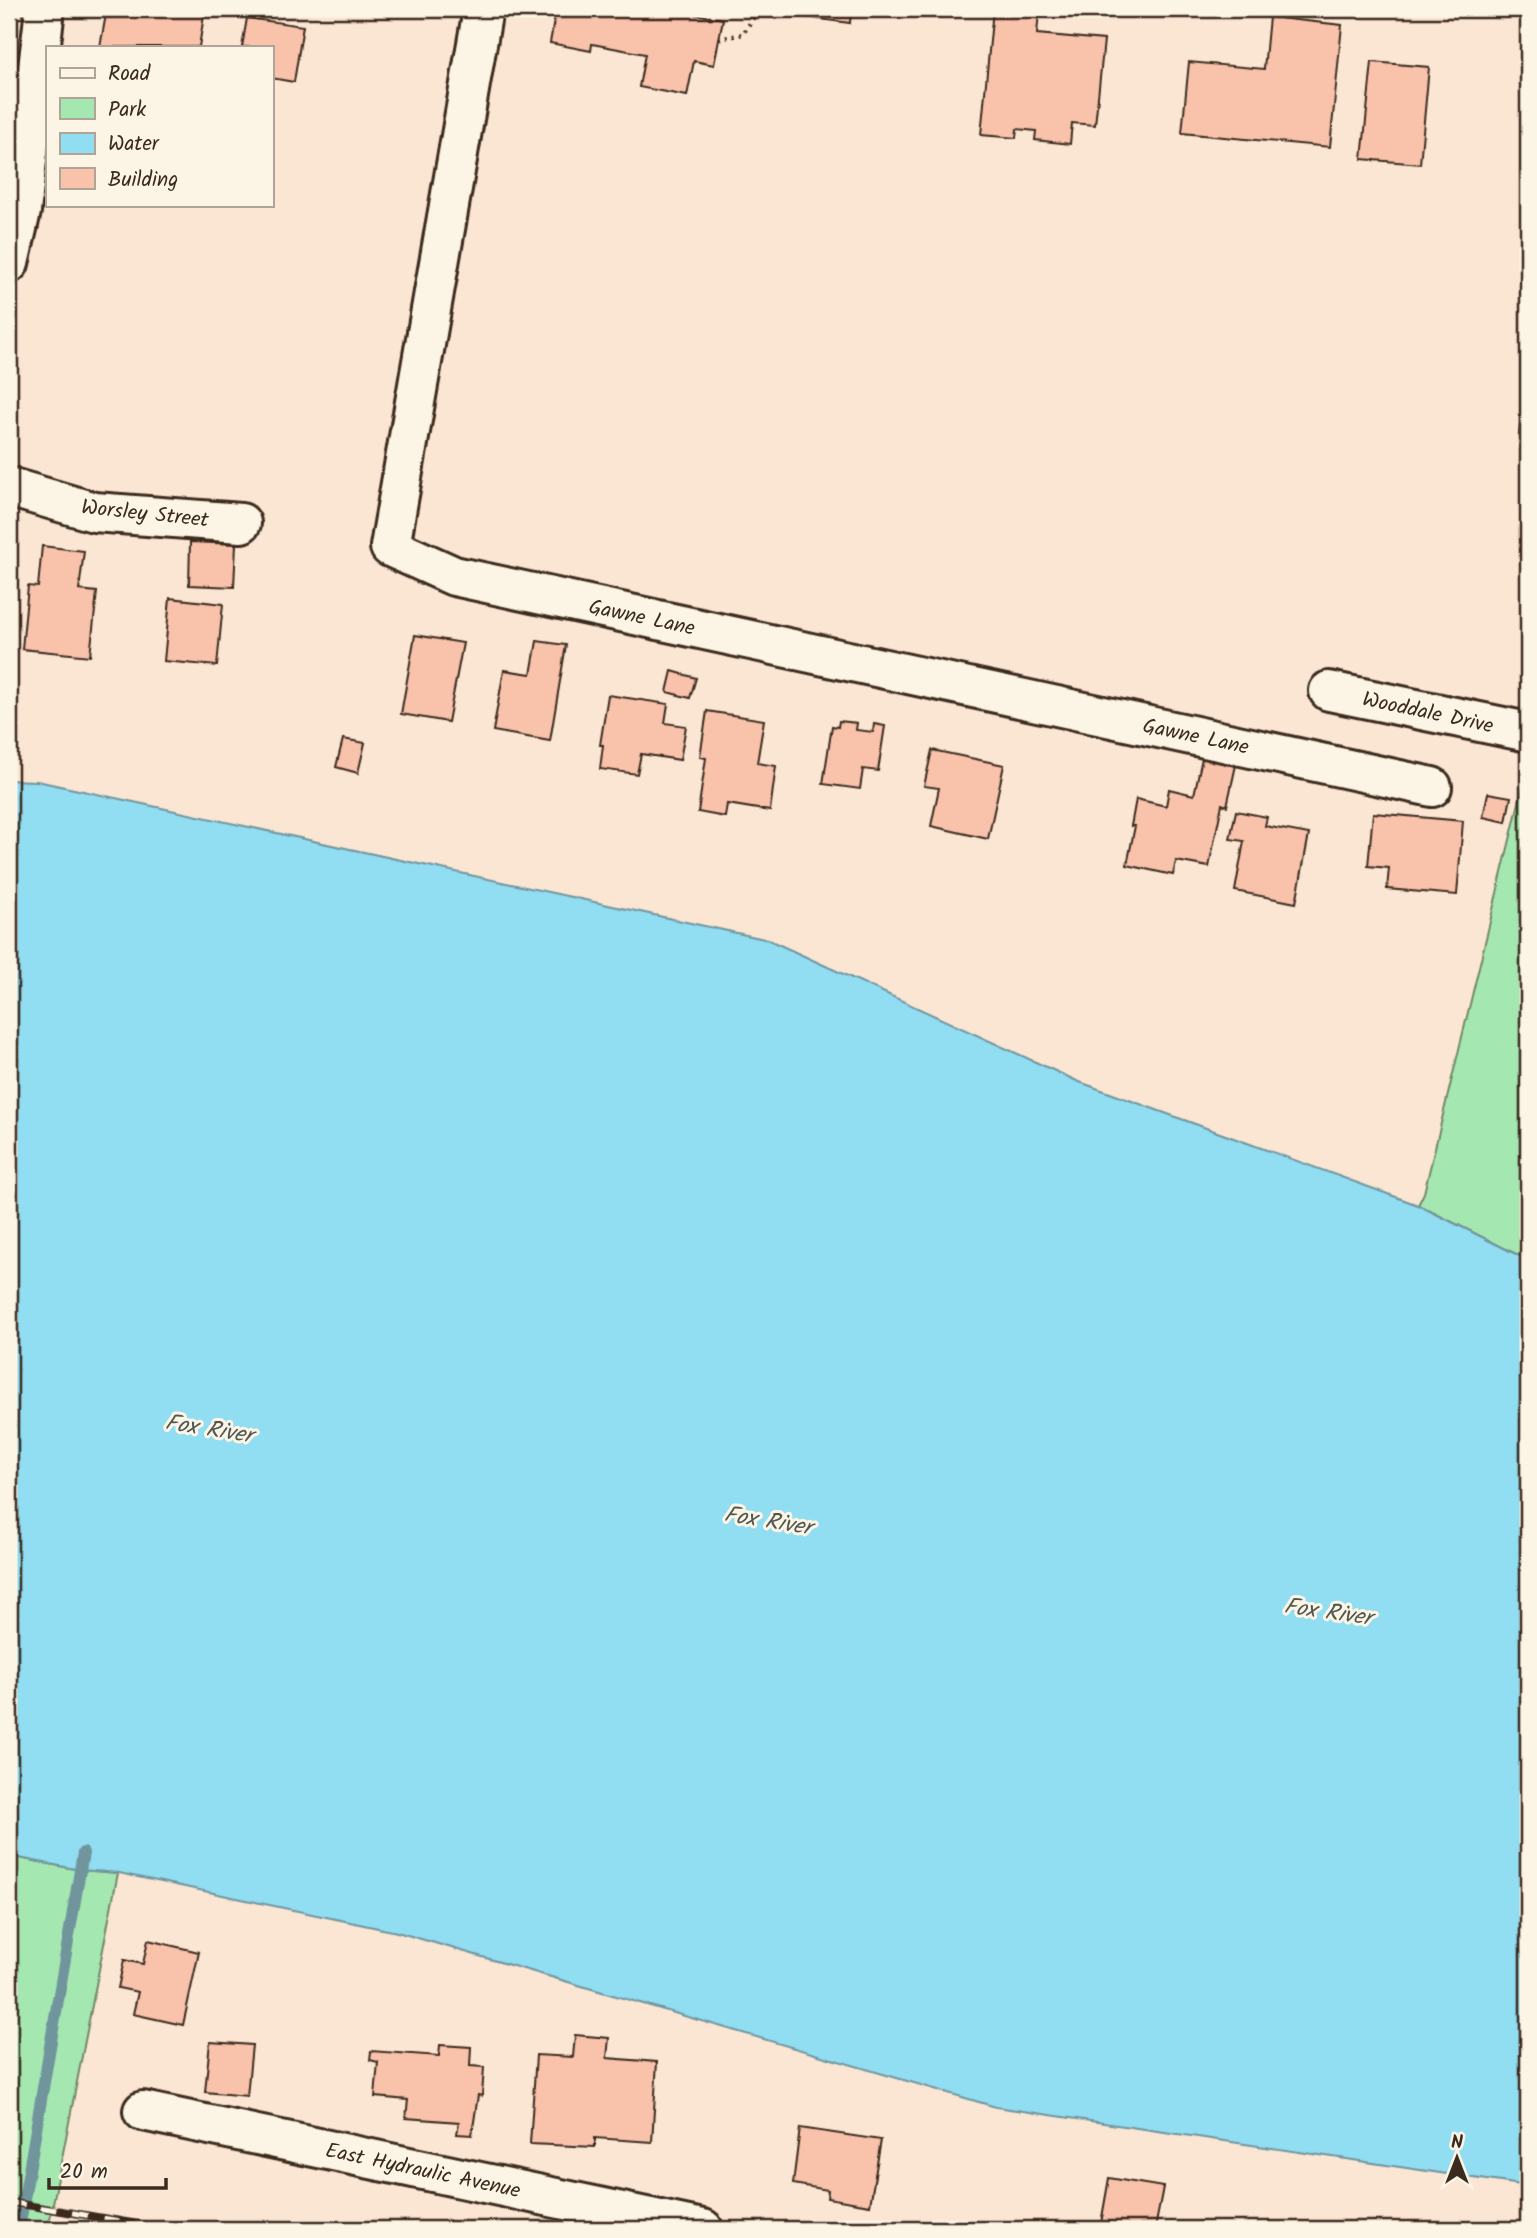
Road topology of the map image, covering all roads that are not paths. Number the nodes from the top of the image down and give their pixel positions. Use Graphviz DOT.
graph roads {
  1 [pos="45,9"];
  2 [pos="483,9"];
  3 [pos="9,263"];
  4 [pos="9,487"];
  5 [pos="241,523"];
  6 [pos="1329,691"];
  7 [pos="1528,732"];
  8 [pos="1432,787"];
  9 [pos="143,2111"];
  10 [pos="703,2229"];
  1 -- 3 [label="street"];
  2 -- 8 [label="street, Gawne Lane"];
  4 -- 5 [label="street, Worsley Street"];
  6 -- 7 [label="street, Wooddale Drive"];
  9 -- 10 [label="street, East Hydraulic Avenue"];
}
